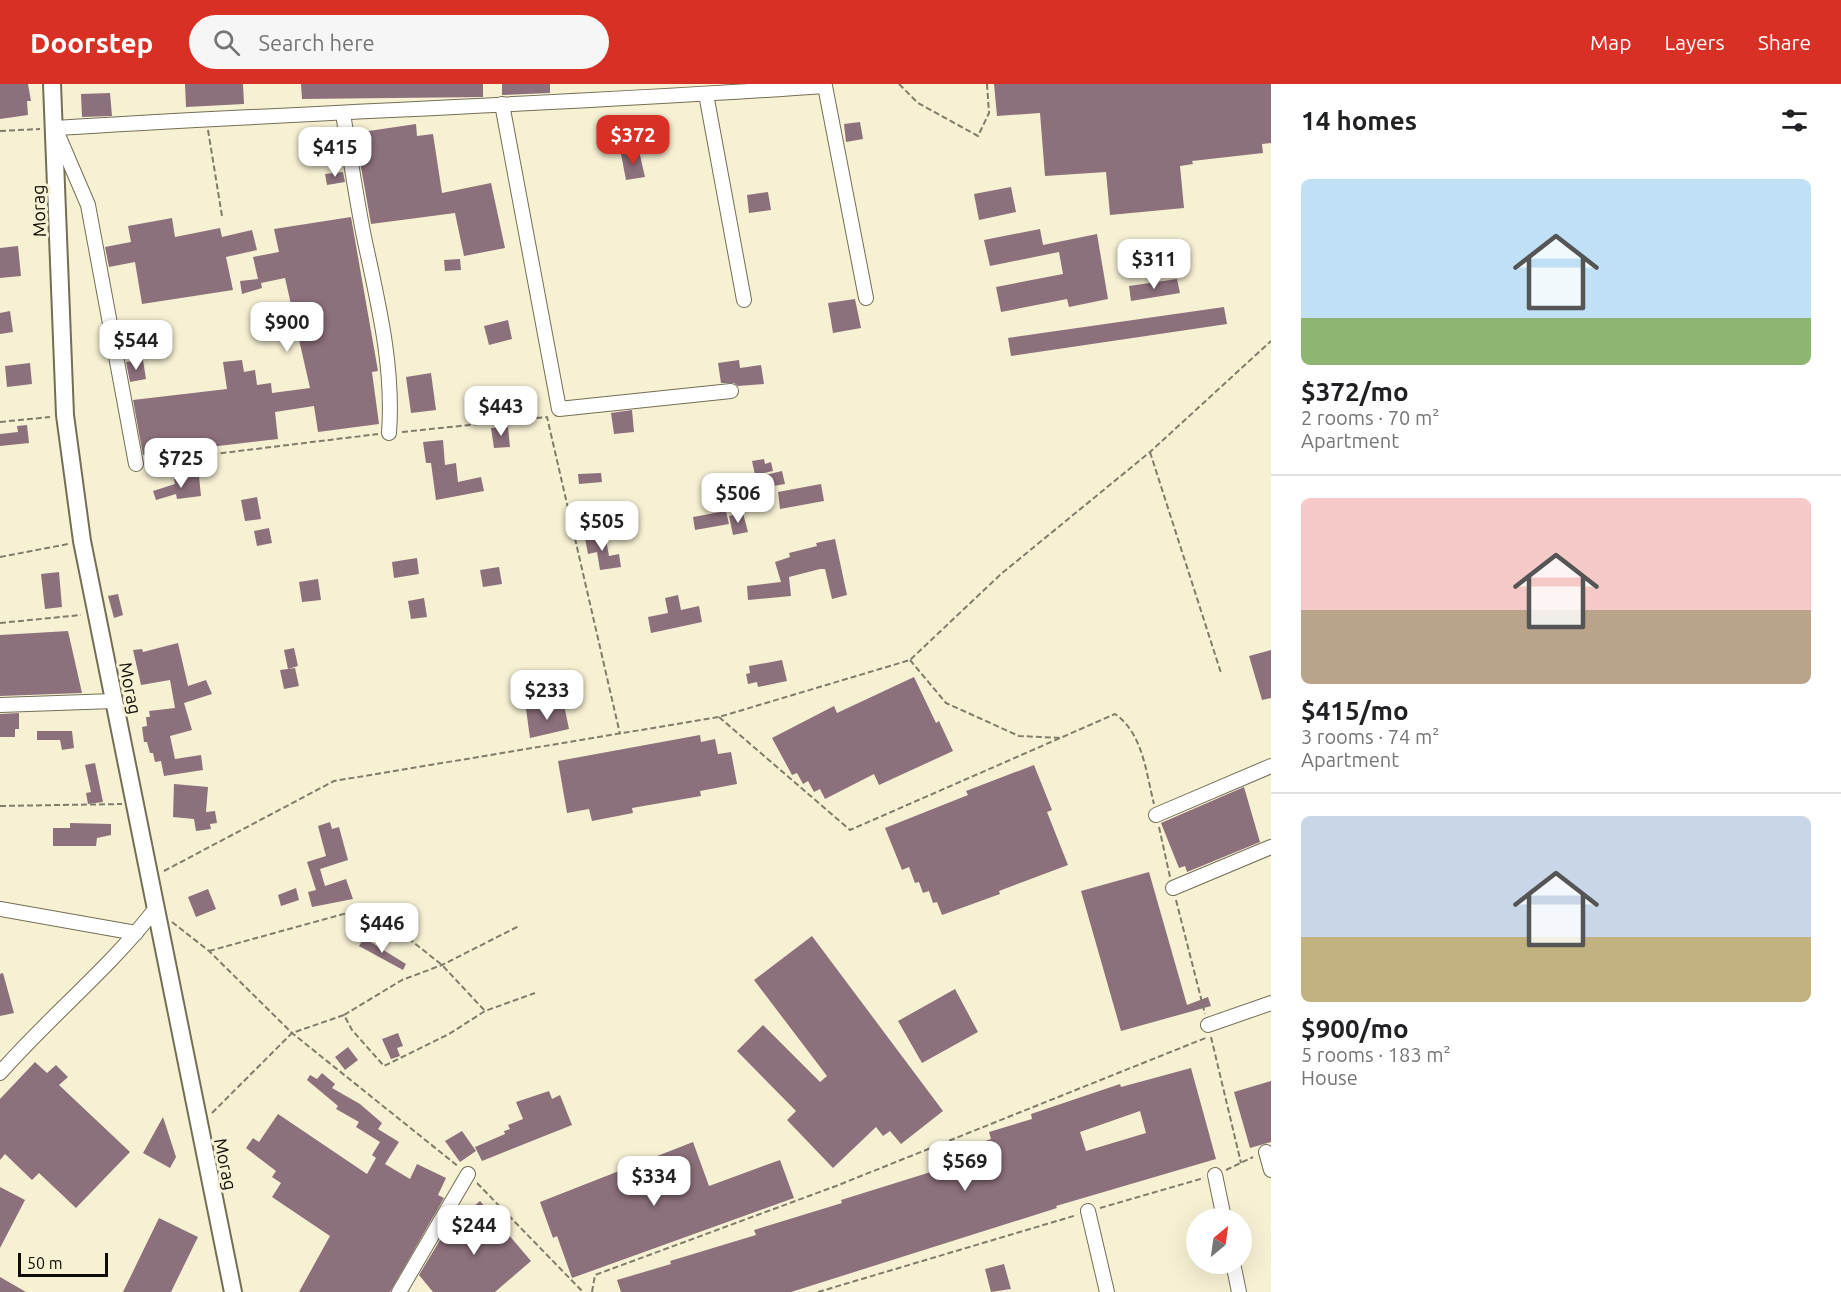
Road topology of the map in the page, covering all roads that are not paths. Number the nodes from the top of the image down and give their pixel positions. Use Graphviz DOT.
graph roads {
  1 [pos="52,84"];
  2 [pos="831,85"];
  3 [pos="706,94"];
  4 [pos="502,104"];
  5 [pos="343,114"];
  6 [pos="55,128"];
  7 [pos="866,298"];
  8 [pos="744,300"];
  9 [pos="731,391"];
  10 [pos="389,433"];
  11 [pos="136,464"];
  12 [pos="114,701"];
  13 [pos="0,705"];
  14 [pos="1271,766"];
  15 [pos="1156,815"];
  16 [pos="1271,847"];
  17 [pos="1173,888"];
  18 [pos="156,908"];
  19 [pos="0,909"];
  20 [pos="136,933"];
  21 [pos="1271,1003"];
  22 [pos="1209,1030"];
  23 [pos="0,1073"];
  24 [pos="1266,1152"];
  25 [pos="1271,1170"];
  26 [pos="468,1174"];
  27 [pos="1215,1175"];
  28 [pos="1222,1208"];
  29 [pos="1089,1211"];
  30 [pos="1235,1274"];
  31 [pos="233,1292"];
  32 [pos="399,1292"];
  33 [pos="1107,1292"];
  34 [pos="1239,1292"];
  1 -- 6 [label="main road, Morag"];
  2 -- 3 [label="street"];
  2 -- 7 [label="street"];
  3 -- 4 [label="street"];
  3 -- 8 [label="street"];
  4 -- 5 [label="street"];
  4 -- 9 [label="street"];
  5 -- 6 [label="street"];
  5 -- 10 [label="street"];
  6 -- 11 [label="street"];
  6 -- 12 [label="main road, Morag"];
  12 -- 13 [label="street"];
  12 -- 18 [label="main road, Morag"];
  14 -- 15 [label="street"];
  16 -- 17 [label="street"];
  18 -- 20 [label="street"];
  18 -- 31 [label="main road, Morag"];
  19 -- 20 [label="street"];
  20 -- 23 [label="street"];
  21 -- 22 [label="street"];
  24 -- 25 [label="street"];
  26 -- 32 [label="street"];
  27 -- 28 [label="street"];
  29 -- 33 [label="street"];
  30 -- 34 [label="street"];
}
